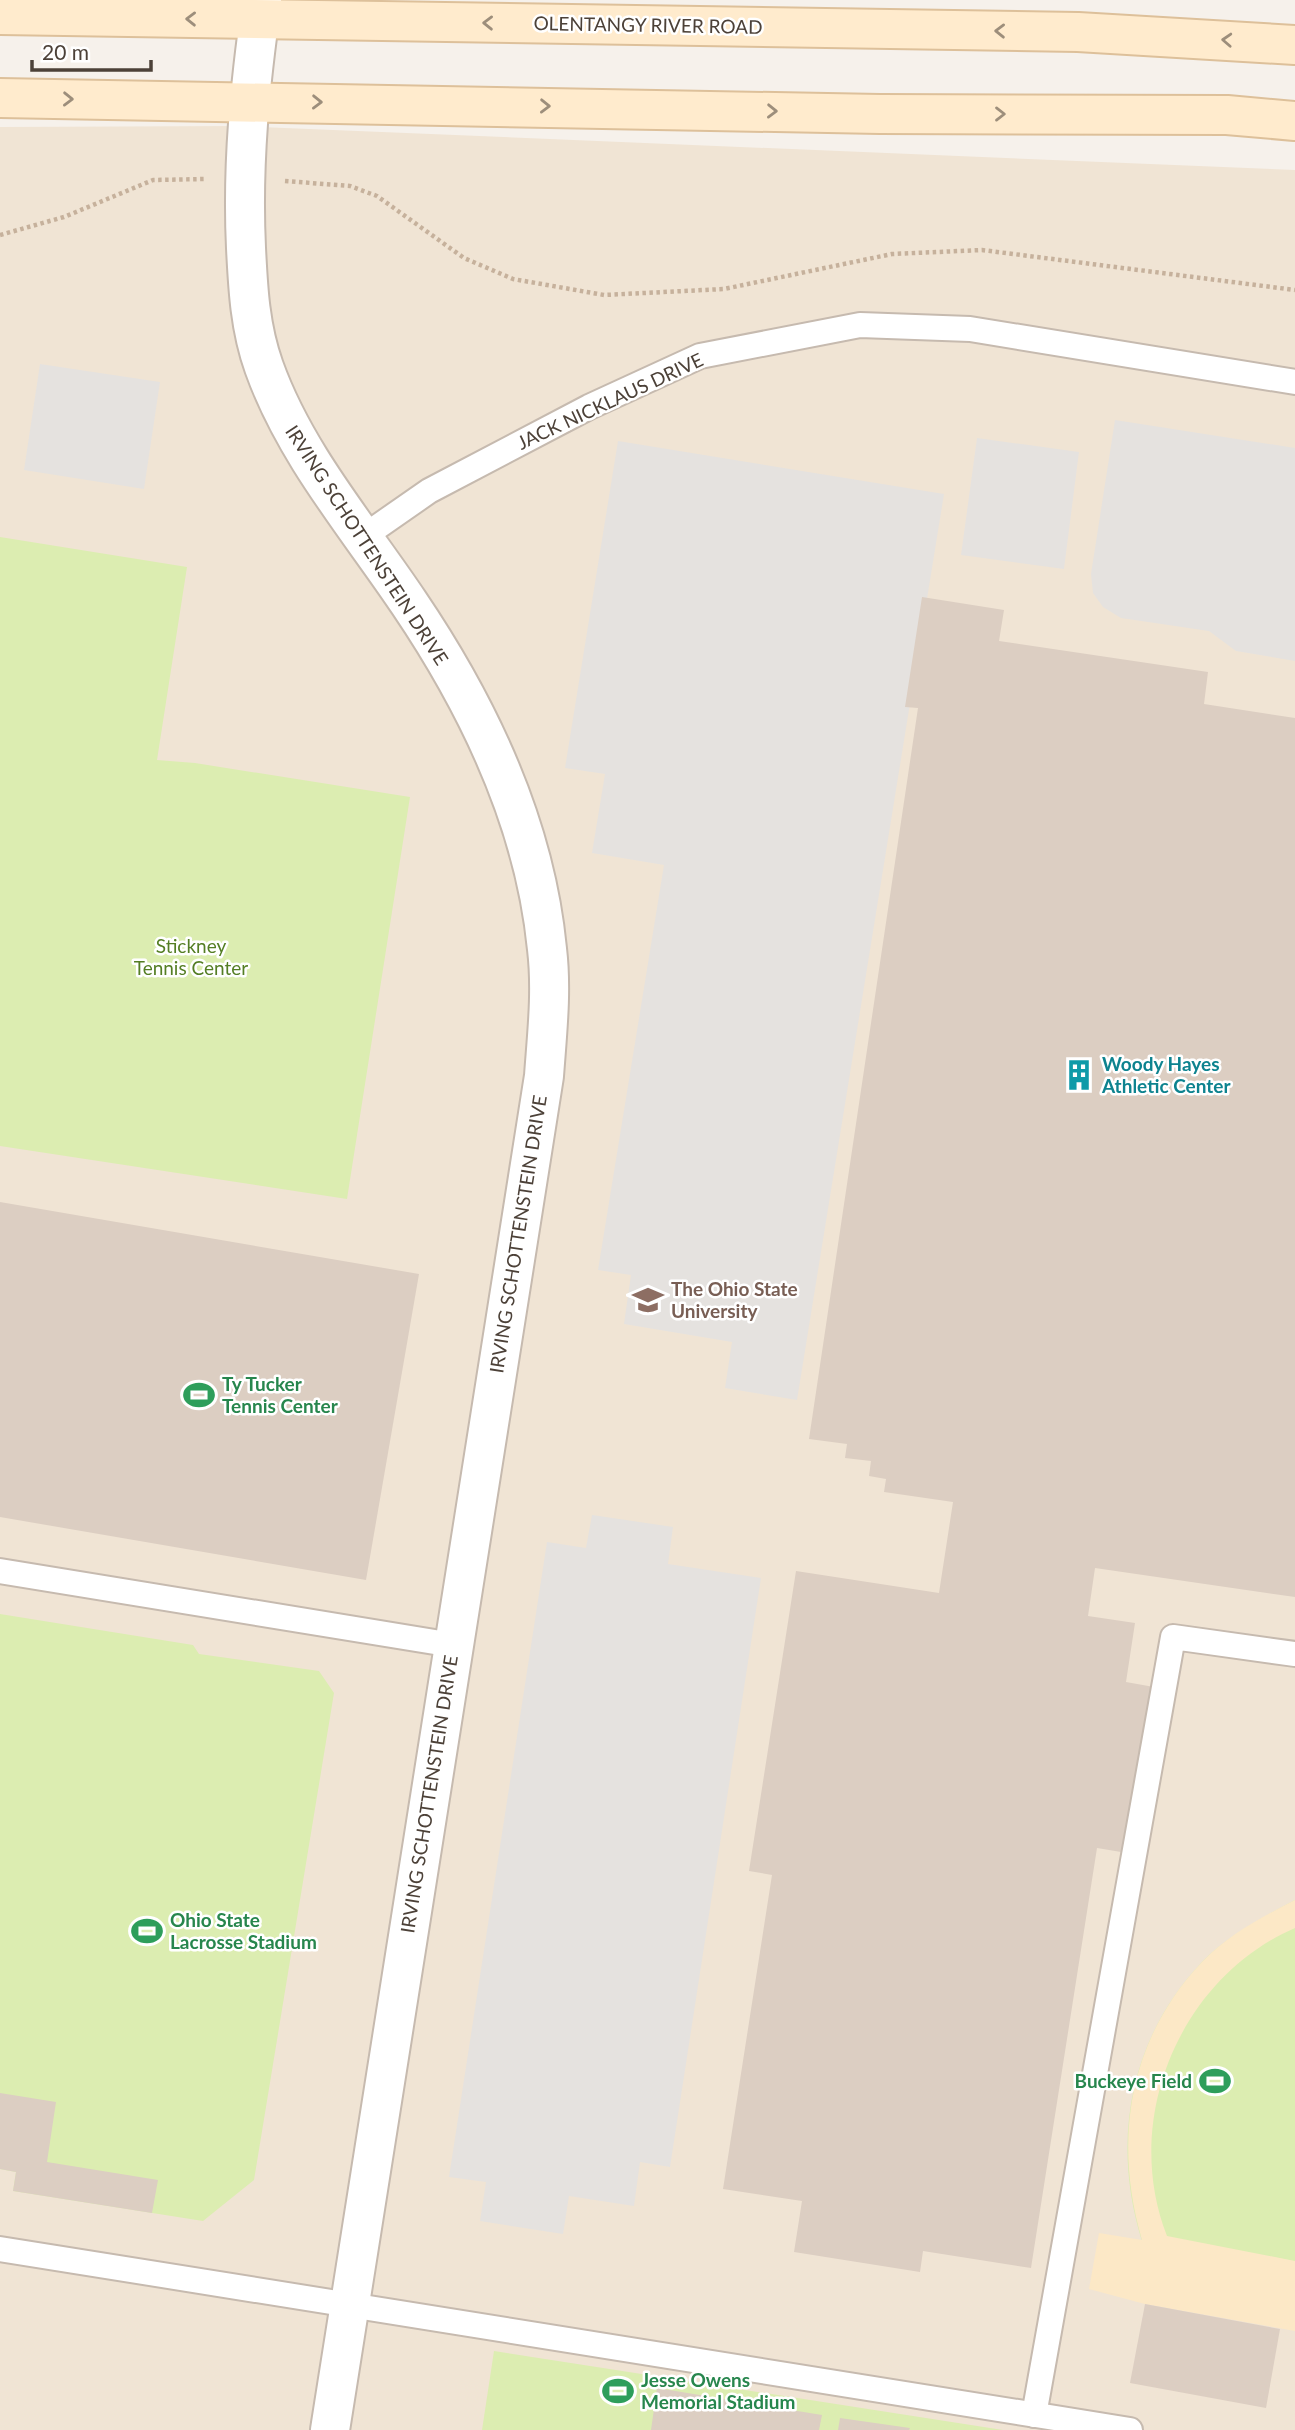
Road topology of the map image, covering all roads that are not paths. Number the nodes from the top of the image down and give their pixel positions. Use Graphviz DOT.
graph roads {
  1 [pos="260,10"];
  2 [pos="0,15"];
  3 [pos="1295,45"];
  4 [pos="0,98"];
  5 [pos="249,100"];
  6 [pos="1295,121"];
  7 [pos="1295,382"];
  8 [pos="363,537"];
  9 [pos="0,1571"];
  10 [pos="453,1645"];
  11 [pos="1295,1654"];
  12 [pos="0,2249"];
  13 [pos="349,2303"];
  14 [pos="1034,2414"];
  15 [pos="330,2430"];
  16 [pos="1130,2430"];
  1 -- 2 [label="main road, OLENTANGY RIVER ROAD, one-way"];
  3 -- 1 [label="main road, OLENTANGY RIVER ROAD, one-way"];
  1 -- 5 [label="street, IRVING SCHOTTENSTEIN DRIVE"];
  4 -- 5 [label="main road, one-way"];
  5 -- 6 [label="main road, one-way"];
  5 -- 8 [label="street, IRVING SCHOTTENSTEIN DRIVE"];
  7 -- 8 [label="lane, JACK NICKLAUS DRIVE"];
  8 -- 10 [label="street, IRVING SCHOTTENSTEIN DRIVE"];
  9 -- 10 [label="lane"];
  10 -- 13 [label="street, IRVING SCHOTTENSTEIN DRIVE"];
  11 -- 14 [label="lane"];
  12 -- 13 [label="lane"];
  13 -- 14 [label="lane"];
  13 -- 15 [label="street, IRVING SCHOTTENSTEIN DRIVE"];
  14 -- 16 [label="lane"];
}
